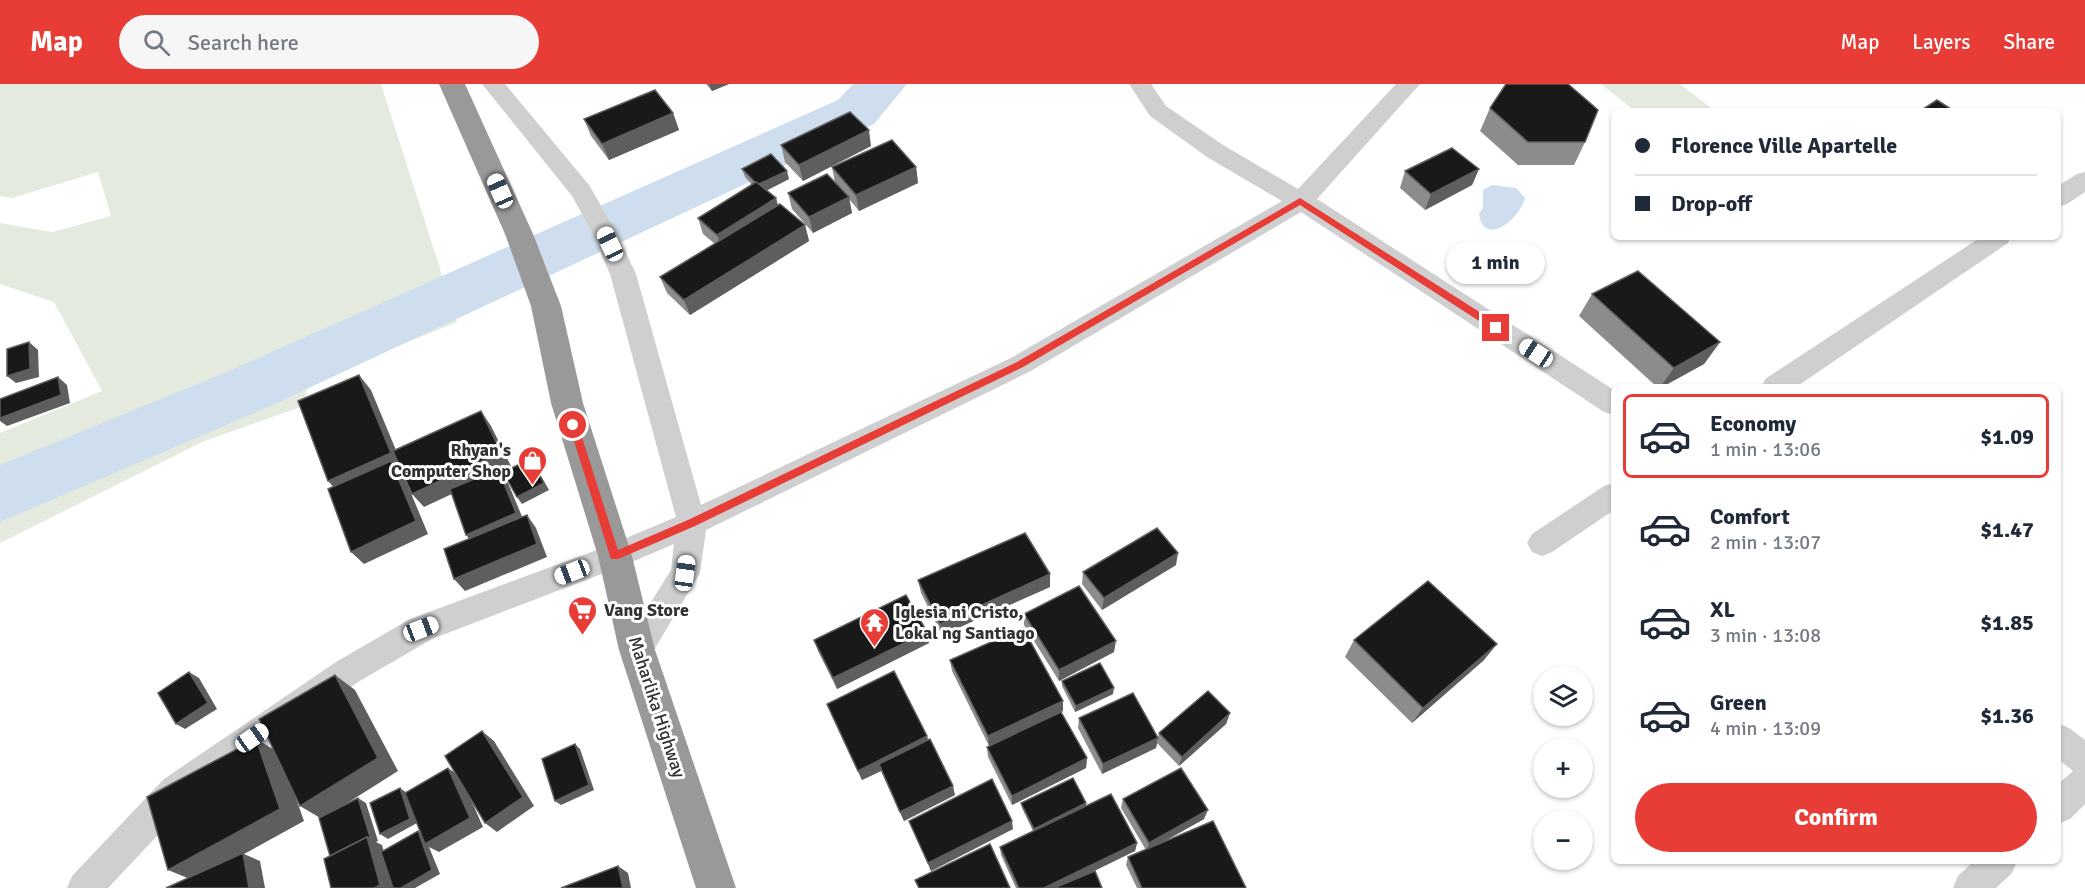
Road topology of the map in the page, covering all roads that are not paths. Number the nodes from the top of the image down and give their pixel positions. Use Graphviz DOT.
graph roads {
  1 [pos="452,84"];
  2 [pos="493,84"];
  3 [pos="1140,84"];
  4 [pos="1409,84"];
  5 [pos="2085,180"];
  6 [pos="2061,196"];
  7 [pos="1300,201"];
  8 [pos="1995,240"];
  9 [pos="1779,384"];
  10 [pos="1611,402"];
  11 [pos="1611,497"];
  12 [pos="692,523"];
  13 [pos="1542,543"];
  14 [pos="615,556"];
  15 [pos="637,650"];
  16 [pos="2061,741"];
  17 [pos="2085,760"];
  18 [pos="2085,782"];
  19 [pos="2061,804"];
  20 [pos="1997,864"];
  21 [pos="84,888"];
  22 [pos="716,888"];
  23 [pos="1970,888"];
  1 -- 14 [label="highway, Maharlika Highway"];
  2 -- 12 [label="street"];
  3 -- 7 [label="street"];
  4 -- 7 [label="street"];
  5 -- 6 [label="street"];
  7 -- 10 [label="street"];
  7 -- 12 [label="street"];
  8 -- 9 [label="street"];
  11 -- 13 [label="street"];
  12 -- 14 [label="street"];
  12 -- 15 [label="street"];
  14 -- 15 [label="highway, Maharlika Highway"];
  14 -- 21 [label="street"];
  15 -- 22 [label="highway, Maharlika Highway"];
  16 -- 17 [label="street"];
  18 -- 19 [label="street"];
  20 -- 23 [label="street"];
}
